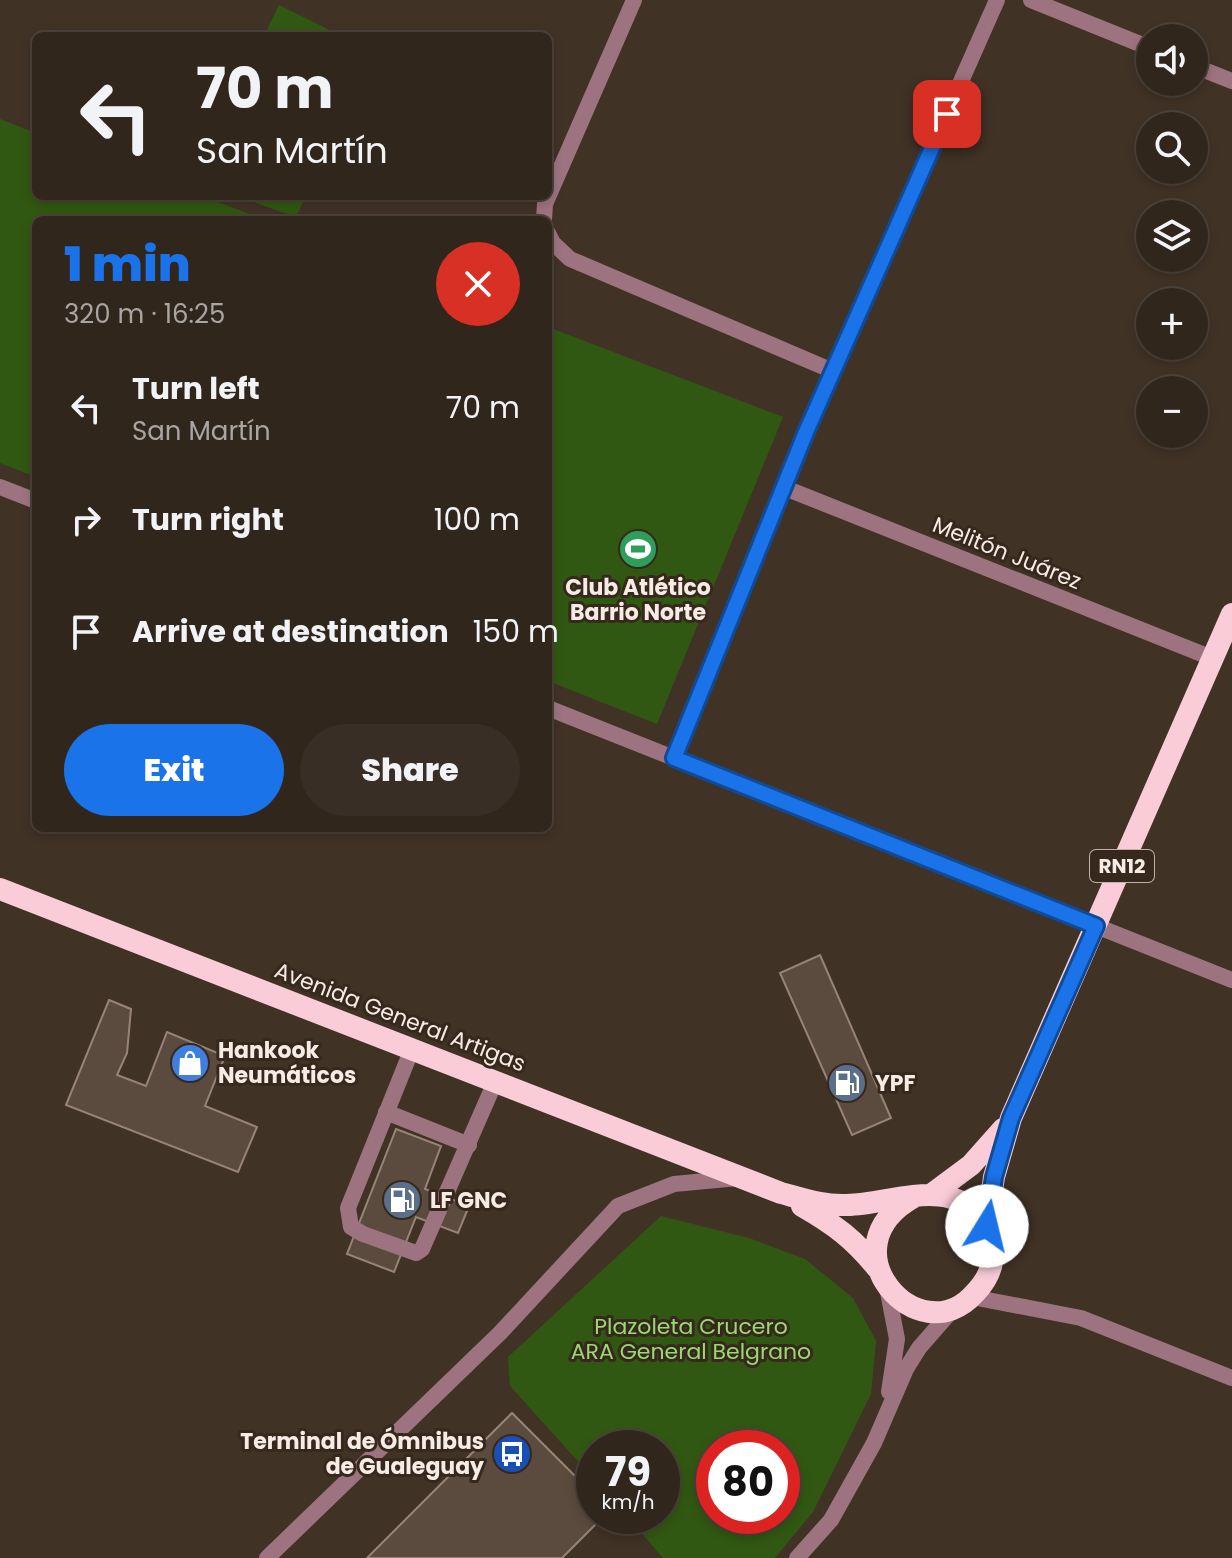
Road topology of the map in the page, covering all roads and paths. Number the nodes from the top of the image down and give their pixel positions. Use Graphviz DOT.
graph roads {
  1 [pos="634,0"];
  2 [pos="997,0"];
  3 [pos="1031,0"];
  4 [pos="1136,42"];
  5 [pos="1208,72"];
  6 [pos="1232,81"];
  7 [pos="552,188"];
  8 [pos="552,241"];
  9 [pos="833,371"];
  10 [pos="0,487"];
  11 [pos="785,488"];
  12 [pos="32,499"];
  13 [pos="1231,617"];
  14 [pos="1212,658"];
  15 [pos="552,710"];
  16 [pos="674,758"];
  17 [pos="0,889"];
  18 [pos="1096,926"];
  19 [pos="1232,980"];
  20 [pos="412,1049"];
  21 [pos="495,1082"];
  22 [pos="386,1112"];
  23 [pos="1011,1118"];
  24 [pos="469,1145"];
  25 [pos="742,1178"];
  26 [pos="781,1193"];
  27 [pos="923,1195"];
  28 [pos="987,1226"];
  29 [pos="882,1278"];
  30 [pos="963,1302"];
  31 [pos="1232,1378"];
  32 [pos="874,1443"];
  33 [pos="267,1558"];
  34 [pos="797,1558"];
  1 -- 7 [label="street"];
  2 -- 9 [label="street"];
  3 -- 4 [label="street"];
  5 -- 6 [label="street"];
  8 -- 9 [label="street"];
  9 -- 11 [label="street"];
  10 -- 12 [label="street"];
  11 -- 14 [label="street, Melitón Juárez"];
  11 -- 16 [label="street"];
  13 -- 14 [label="highway, RN12"];
  14 -- 18 [label="highway, RN12"];
  15 -- 16 [label="street"];
  16 -- 18 [label="street"];
  17 -- 20 [label="highway, Avenida General Artigas / RN12"];
  18 -- 19 [label="street"];
  18 -- 23 [label="highway, RN12"];
  20 -- 21 [label="highway, Avenida General Artigas / RN12"];
  20 -- 22 [label="street"];
  21 -- 24 [label="street"];
  21 -- 25 [label="highway, Avenida General Artigas / RN12"];
  22 -- 24 [label="street"];
  22 -- 24 [label="street"];
  23 -- 27 [label="highway, RN12"];
  23 -- 28 [label="highway, RN12"];
  25 -- 26 [label="highway, Avenida General Artigas / RN12"];
  25 -- 33 [label="street"];
  26 -- 27 [label="highway, Avenida General Artigas / RN12"];
  26 -- 29 [label="highway, Avenida General Artigas / RN12"];
  27 -- 28 [label="highway, RN12"];
  27 -- 29 [label="highway, RN12"];
  28 -- 30 [label="highway, RN12"];
  29 -- 30 [label="highway, RN12"];
  29 -- 32 [label="street, RN12"];
  30 -- 31 [label="street"];
  30 -- 32 [label="street, RN12"];
  32 -- 34 [label="street"];
}
